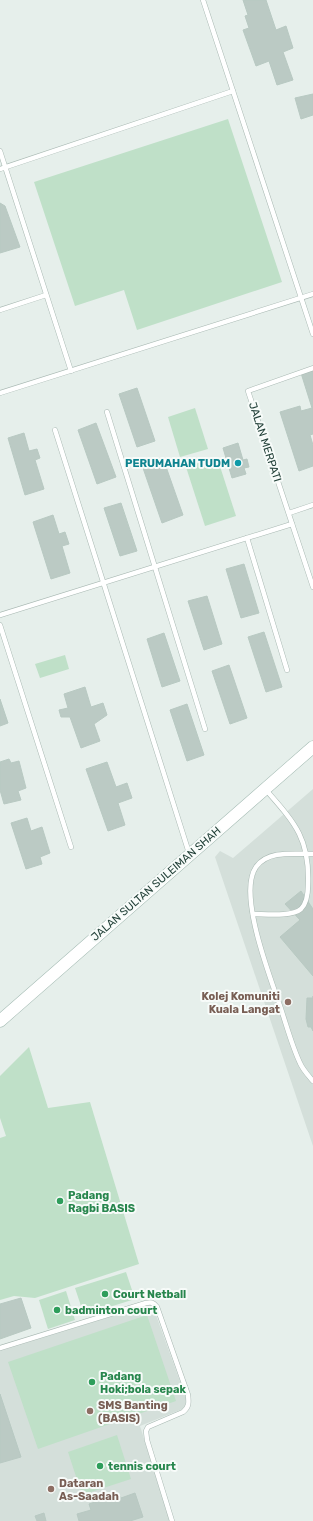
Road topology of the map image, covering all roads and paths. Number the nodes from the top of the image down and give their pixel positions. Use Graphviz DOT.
graph roads {
  1 [pos="203,0"];
  2 [pos="233,91"];
  3 [pos="0,151"];
  4 [pos="3,168"];
  5 [pos="313,294"];
  6 [pos="46,296"];
  7 [pos="300,298"];
  8 [pos="0,310"];
  9 [pos="313,334"];
  10 [pos="313,368"];
  11 [pos="71,371"];
  12 [pos="0,393"];
  13 [pos="107,412"];
  14 [pos="55,430"];
  15 [pos="313,505"];
  16 [pos="289,513"];
  17 [pos="292,524"];
  18 [pos="247,538"];
  19 [pos="155,567"];
  20 [pos="103,583"];
  21 [pos="313,587"];
  22 [pos="0,615"];
  23 [pos="0,625"];
  24 [pos="287,670"];
  25 [pos="205,729"];
  26 [pos="313,746"];
  27 [pos="265,788"];
  28 [pos="70,847"];
  29 [pos="306,854"];
  30 [pos="313,854"];
  31 [pos="189,855"];
  32 [pos="253,914"];
  33 [pos="0,1020"];
  34 [pos="313,1081"];
  35 [pos="0,1348"];
  36 [pos="172,1521"];
  1 -- 2 [label="lane"];
  2 -- 4 [label="lane"];
  2 -- 7 [label="lane"];
  3 -- 4 [label="lane"];
  4 -- 6 [label="lane"];
  5 -- 7 [label="lane"];
  6 -- 8 [label="lane"];
  6 -- 11 [label="lane"];
  7 -- 9 [label="lane"];
  7 -- 11 [label="lane"];
  10 -- 16 [label="lane, JALAN MERPATI"];
  11 -- 12 [label="lane"];
  13 -- 19 [label="lane"];
  14 -- 20 [label="lane"];
  15 -- 16 [label="lane"];
  16 -- 17 [label="lane, JALAN MERPATI"];
  17 -- 18 [label="lane"];
  17 -- 21 [label="lane, JALAN MERPATI"];
  18 -- 19 [label="lane"];
  18 -- 24 [label="lane"];
  19 -- 20 [label="lane"];
  19 -- 25 [label="lane"];
  20 -- 22 [label="lane"];
  20 -- 31 [label="lane"];
  23 -- 28 [label="lane"];
  26 -- 27 [label="street, JALAN SULTAN SULEIMAN SHAH"];
  27 -- 29 [label="lane"];
  27 -- 31 [label="street, JALAN SULTAN SULEIMAN SHAH"];
  29 -- 30 [label="lane"];
  29 -- 32 [label="lane"];
  29 -- 32 [label="lane"];
  31 -- 33 [label="street, JALAN SULTAN SULEIMAN SHAH"];
  32 -- 34 [label="lane"];
  35 -- 36 [label="lane"];
}
